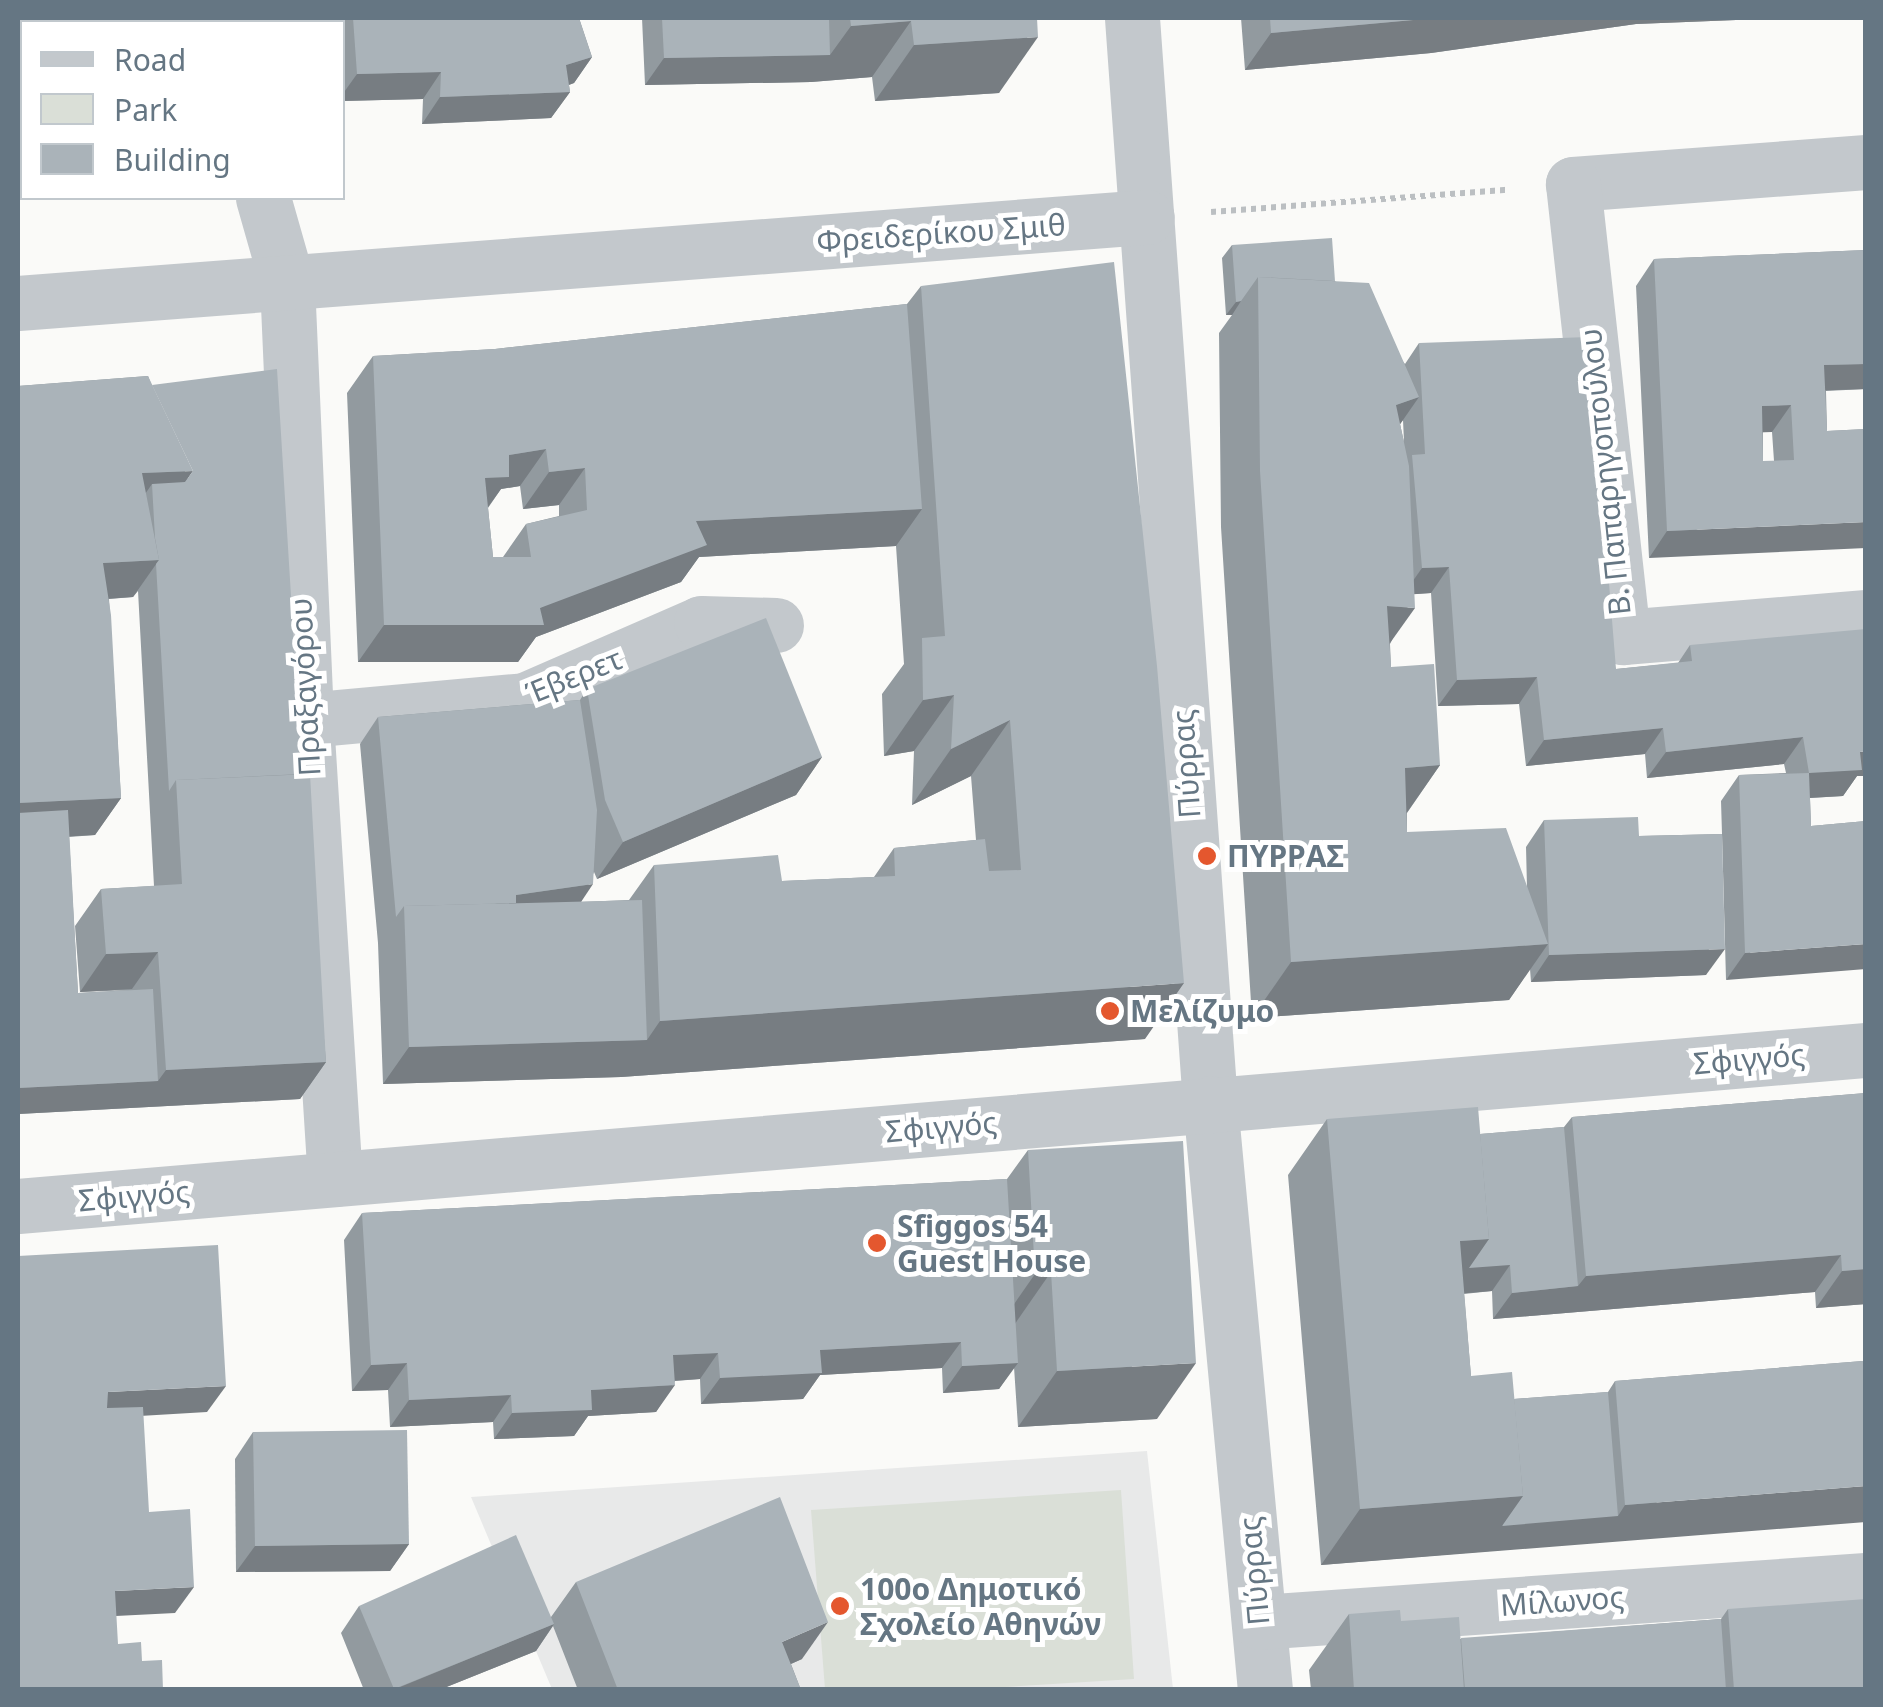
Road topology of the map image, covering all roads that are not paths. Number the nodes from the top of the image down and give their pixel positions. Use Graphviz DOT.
graph roads {
  1 [pos="1132,18"];
  2 [pos="1866,162"];
  3 [pos="264,200"];
  4 [pos="1146,217"];
  5 [pos="287,282"];
  6 [pos="18,303"];
  7 [pos="1866,617"];
  8 [pos="776,625"];
  9 [pos="306,720"];
  10 [pos="1866,1050"];
  11 [pos="1210,1103"];
  12 [pos="335,1179"];
  13 [pos="18,1206"];
  14 [pos="1866,1580"];
  15 [pos="1259,1622"];
  16 [pos="1265,1690"];
  1 -- 4 [label="street, Πύρρας"];
  2 -- 7 [label="street, Β. Παπαρηγοπούλου"];
  3 -- 5 [label="street, Πραξαγόρου"];
  4 -- 5 [label="street, Φρειδερίκου Σμιθ"];
  4 -- 11 [label="street, Πύρρας"];
  5 -- 6 [label="street, Φρειδερίκου Σμιθ"];
  5 -- 9 [label="street, Πραξαγόρου"];
  8 -- 9 [label="street, Έβερετ"];
  9 -- 12 [label="street, Πραξαγόρου"];
  10 -- 11 [label="street, Σφιγγός"];
  11 -- 12 [label="street, Σφιγγός"];
  11 -- 15 [label="street, Πύρρας"];
  12 -- 13 [label="street, Σφιγγός"];
  14 -- 15 [label="street, Μίλωνος"];
  15 -- 16 [label="street, Πύρρας"];
}
